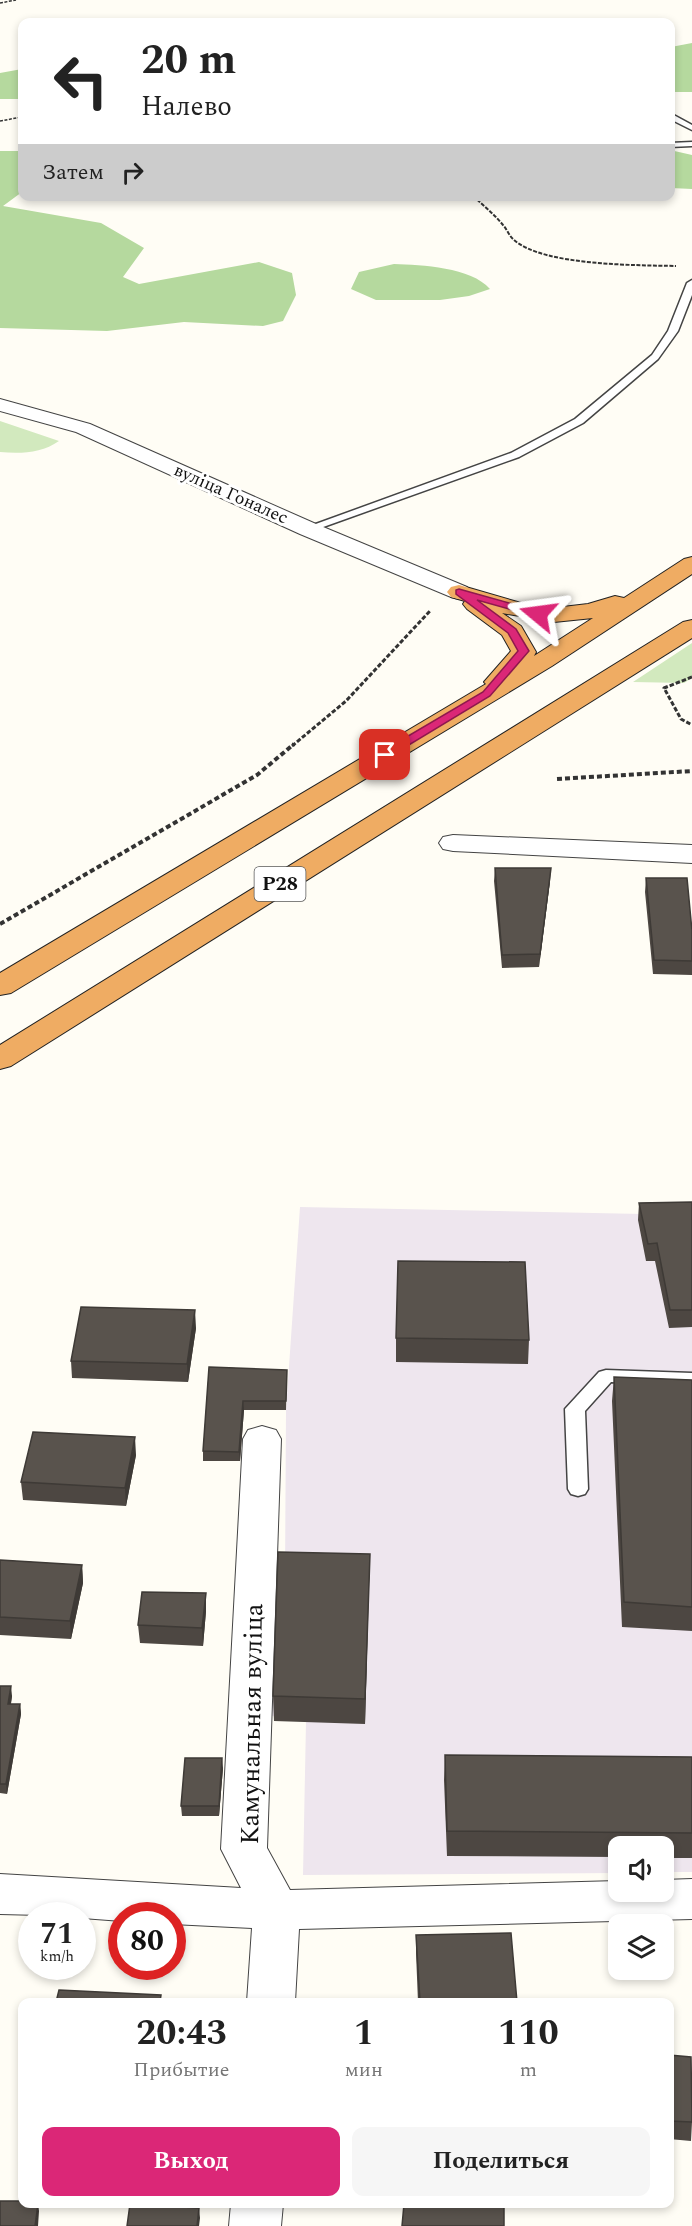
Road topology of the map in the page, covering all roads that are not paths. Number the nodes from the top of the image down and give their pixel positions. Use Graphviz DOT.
graph roads {
  1 [pos="675,118"];
  2 [pos="692,128"];
  3 [pos="675,144"];
  4 [pos="692,144"];
  5 [pos="692,283"];
  6 [pos="0,405"];
  7 [pos="308,529"];
  8 [pos="692,564"];
  9 [pos="669,580"];
  10 [pos="459,592"];
  11 [pos="692,627"];
  12 [pos="486,694"];
  13 [pos="453,843"];
  14 [pos="692,854"];
  15 [pos="0,986"];
  16 [pos="0,1059"];
  17 [pos="692,1379"];
  18 [pos="262,1439"];
  19 [pos="578,1489"];
  20 [pos="0,1894"];
  21 [pos="692,1899"];
  22 [pos="277,1910"];
  23 [pos="271,1998"];
  24 [pos="257,2208"];
  25 [pos="255,2226"];
  1 -- 2 [label="lane"];
  3 -- 4 [label="lane"];
  5 -- 7 [label="lane"];
  6 -- 7 [label="street, вуліца Гоналес"];
  7 -- 10 [label="street, вуліца Гоналес"];
  8 -- 9 [label="highway, Р28"];
  9 -- 10 [label="highway"];
  9 -- 12 [label="highway, Р28"];
  10 -- 12 [label="highway"];
  11 -- 16 [label="highway, Р28"];
  12 -- 15 [label="highway, Р28"];
  13 -- 14 [label="street"];
  17 -- 19 [label="lane"];
  18 -- 22 [label="street, Камунальная вуліца"];
  20 -- 22 [label="street"];
  21 -- 22 [label="street"];
  22 -- 23 [label="street"];
  24 -- 25 [label="street"];
}
